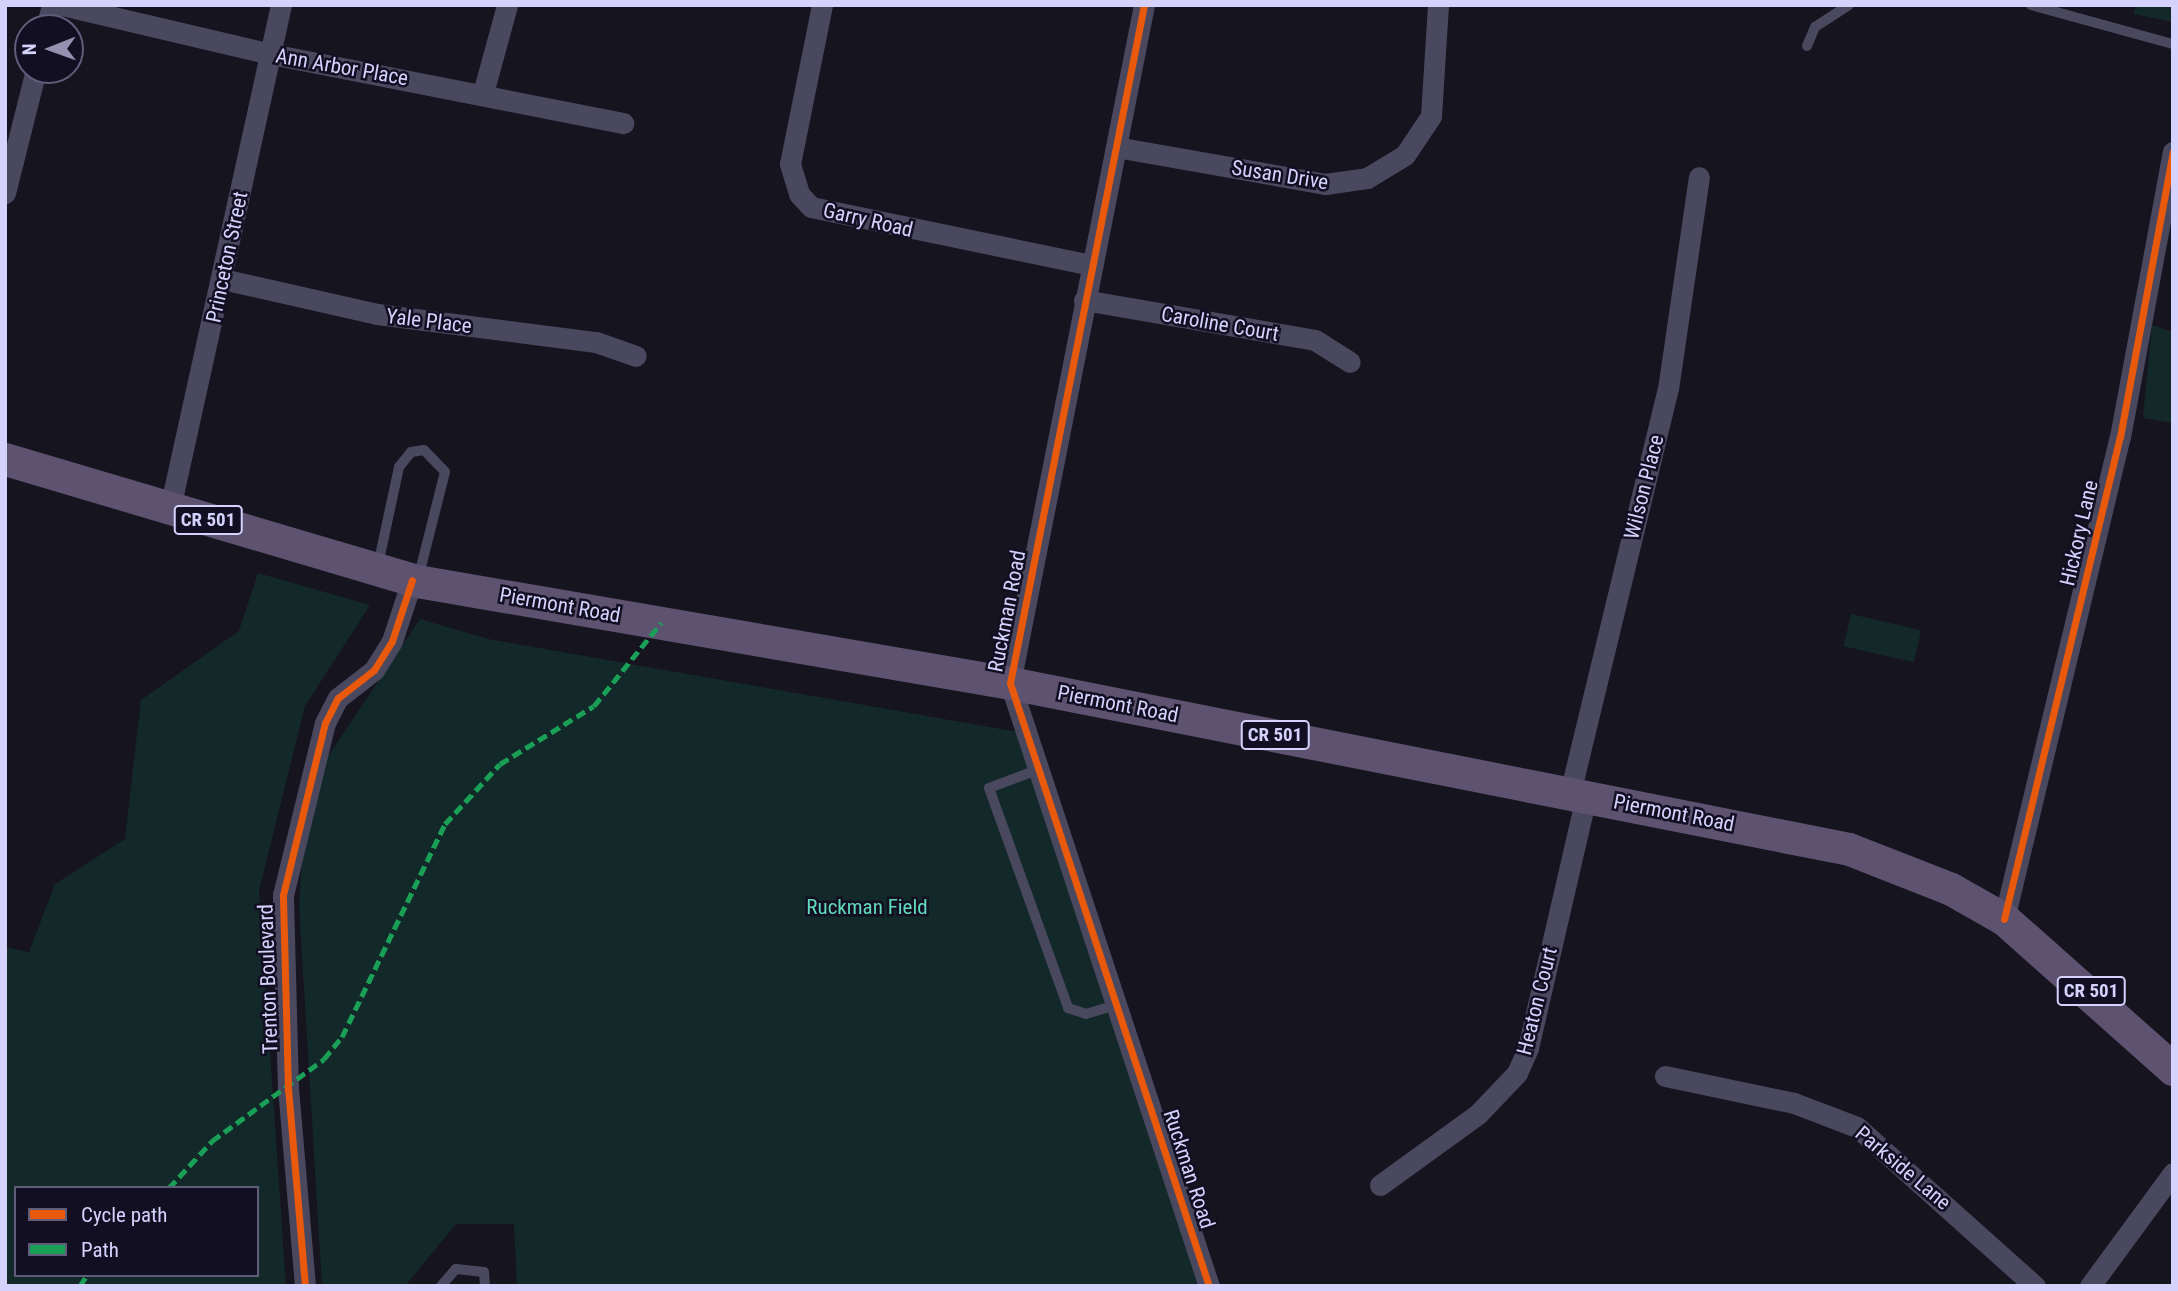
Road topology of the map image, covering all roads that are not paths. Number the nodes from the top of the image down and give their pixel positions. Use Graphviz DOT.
graph roads {
  1 [pos="62,5"];
  2 [pos="281,5"];
  3 [pos="507,5"];
  4 [pos="822,5"];
  5 [pos="1144,5"];
  6 [pos="1438,5"];
  7 [pos="1849,5"];
  8 [pos="2031,5"];
  9 [pos="2173,44"];
  10 [pos="1807,46"];
  11 [pos="271,54"];
  12 [pos="32,84"];
  13 [pos="484,93"];
  14 [pos="623,124"];
  15 [pos="1116,146"];
  16 [pos="2173,152"];
  17 [pos="1699,177"];
  18 [pos="5,193"];
  19 [pos="1090,265"];
  20 [pos="222,279"];
  21 [pos="1084,300"];
  22 [pos="636,356"];
  23 [pos="1350,362"];
  24 [pos="5,459"];
  25 [pos="170,508"];
  26 [pos="377,570"];
  27 [pos="414,581"];
  28 [pos="1010,683"];
  29 [pos="1037,770"];
  30 [pos="1578,794"];
  31 [pos="2004,919"];
  32 [pos="1116,1005"];
  33 [pos="2173,1069"];
  34 [pos="1665,1076"];
  35 [pos="2173,1173"];
  36 [pos="1380,1185"];
  37 [pos="304,1286"];
  38 [pos="441,1286"];
  39 [pos="485,1286"];
  40 [pos="1209,1286"];
  41 [pos="2035,1286"];
  42 [pos="2090,1286"];
  1 -- 11 [label="street, Ann Arbor Place"];
  2 -- 11 [label="street, Princeton Street"];
  3 -- 13 [label="street"];
  4 -- 19 [label="street, Garry Road"];
  5 -- 15 [label="street, Ruckman Road"];
  6 -- 15 [label="street, Susan Drive"];
  7 -- 10 [label="lane"];
  8 -- 9 [label="lane"];
  11 -- 13 [label="street, Ann Arbor Place"];
  11 -- 20 [label="street, Princeton Street"];
  12 -- 18 [label="street"];
  13 -- 14 [label="street, Ann Arbor Place"];
  15 -- 19 [label="street, Ruckman Road"];
  16 -- 31 [label="street, Hickory Lane"];
  17 -- 30 [label="street, Wilson Place"];
  19 -- 21 [label="street, Ruckman Road"];
  20 -- 22 [label="street, Yale Place"];
  20 -- 25 [label="street, Princeton Street"];
  21 -- 23 [label="street, Caroline Court"];
  21 -- 28 [label="street, Ruckman Road"];
  24 -- 25 [label="main road, Piermont Road / CR 501"];
  25 -- 26 [label="main road, Piermont Road / CR 501"];
  26 -- 27 [label="main road, Piermont Road / CR 501"];
  26 -- 27 [label="lane"];
  27 -- 28 [label="main road, Piermont Road / CR 501"];
  27 -- 37 [label="street, Trenton Boulevard"];
  28 -- 29 [label="street, Ruckman Road"];
  28 -- 30 [label="main road, Piermont Road / CR 501"];
  29 -- 32 [label="street, Ruckman Road"];
  29 -- 32 [label="lane"];
  30 -- 31 [label="main road, Piermont Road / CR 501"];
  30 -- 36 [label="street, Heaton Court"];
  31 -- 33 [label="main road, Piermont Road / CR 501"];
  32 -- 40 [label="street, Ruckman Road"];
  34 -- 41 [label="street, Parkside Lane"];
  35 -- 42 [label="street"];
  38 -- 39 [label="lane"];
}
